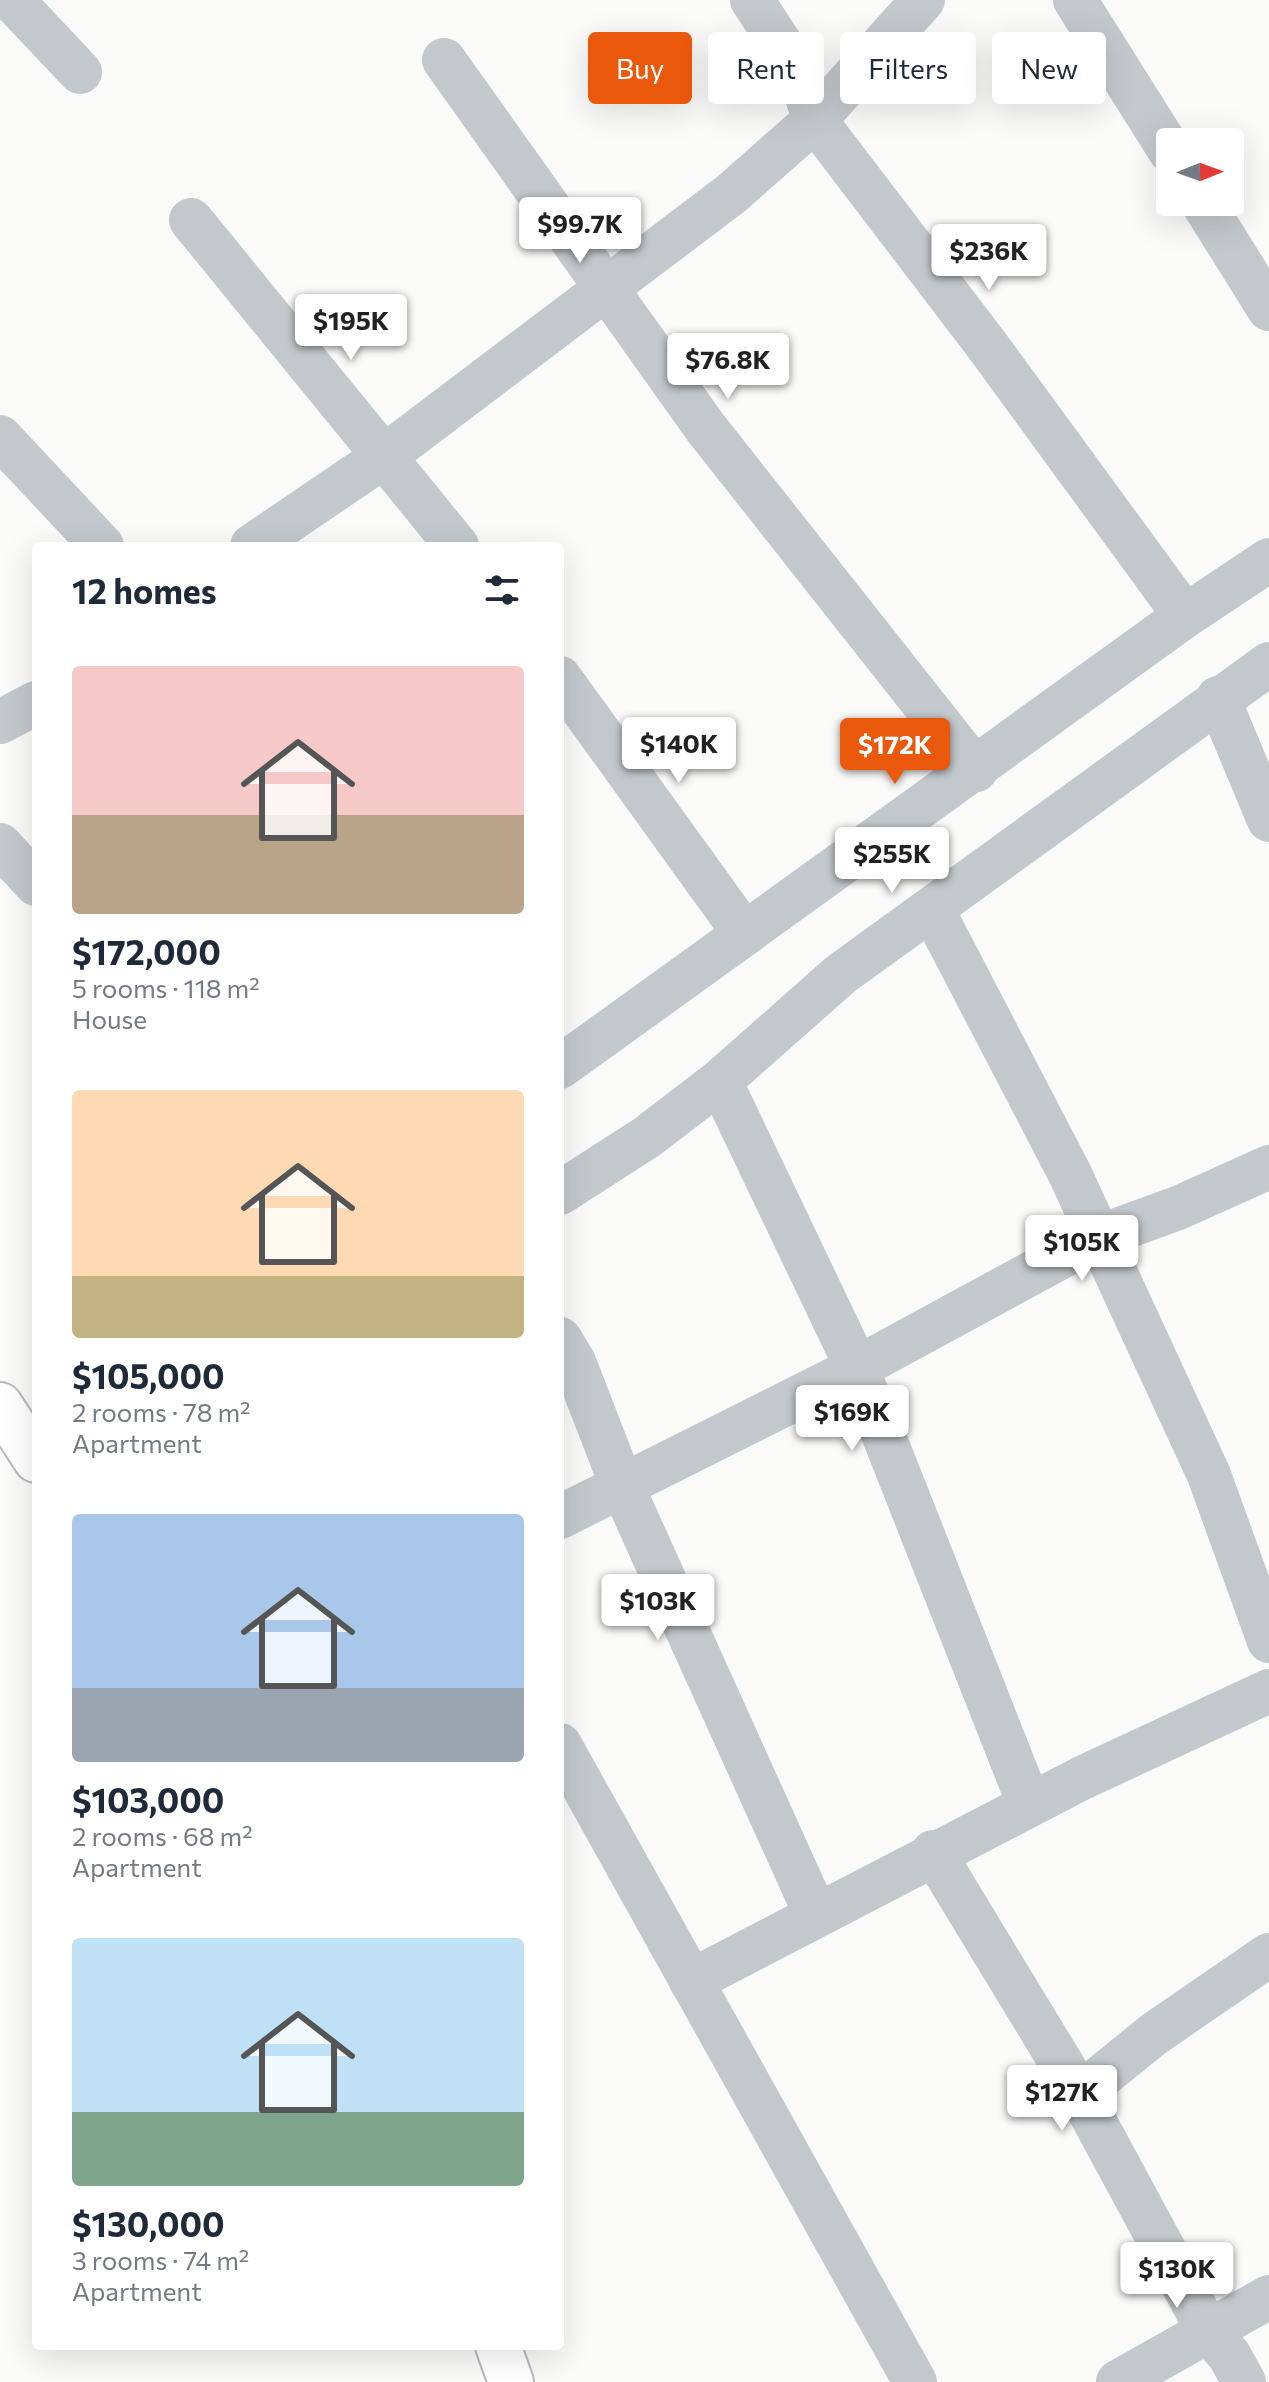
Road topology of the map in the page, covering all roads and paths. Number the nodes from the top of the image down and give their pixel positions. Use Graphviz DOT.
graph roads {
  1 [pos="12,0"];
  2 [pos="752,0"];
  3 [pos="923,0"];
  4 [pos="1075,0"];
  5 [pos="444,60"];
  6 [pos="80,72"];
  7 [pos="815,120"];
  8 [pos="1156,129"];
  9 [pos="1211,216"];
  10 [pos="191,220"];
  11 [pos="608,286"];
  12 [pos="1269,309"];
  13 [pos="0,437"];
  14 [pos="386,455"];
  15 [pos="98,542"];
  16 [pos="258,542"];
  17 [pos="454,542"];
  18 [pos="1269,560"];
  19 [pos="1185,616"];
  20 [pos="1269,664"];
  21 [pos="564,684"];
  22 [pos="1218,698"];
  23 [pos="32,705"];
  24 [pos="0,722"];
  25 [pos="976,770"];
  26 [pos="1269,820"];
  27 [pos="0,845"];
  28 [pos="32,880"];
  29 [pos="932,909"];
  30 [pos="744,933"];
  31 [pos="564,1064"];
  32 [pos="720,1081"];
  33 [pos="1269,1167"];
  34 [pos="564,1190"];
  35 [pos="1098,1237"];
  36 [pos="564,1346"];
  37 [pos="857,1368"];
  38 [pos="0,1405"];
  39 [pos="32,1454"];
  40 [pos="622,1486"];
  41 [pos="564,1515"];
  42 [pos="1269,1641"];
  43 [pos="1269,1691"];
  44 [pos="564,1752"];
  45 [pos="1029,1804"];
  46 [pos="933,1852"];
  47 [pos="816,1915"];
  48 [pos="1269,1955"];
  49 [pos="691,1981"];
  50 [pos="1080,2094"];
  51 [pos="1269,2297"];
  52 [pos="1208,2331"];
  53 [pos="499,2350"];
  54 [pos="511,2382"];
  55 [pos="915,2382"];
  56 [pos="1118,2382"];
  57 [pos="1244,2382"];
  1 -- 6 [label="street"];
  2 -- 7 [label="street"];
  3 -- 7 [label="street"];
  4 -- 8 [label="street"];
  5 -- 11 [label="street"];
  7 -- 11 [label="street"];
  7 -- 19 [label="street"];
  9 -- 12 [label="street"];
  10 -- 14 [label="street"];
  11 -- 14 [label="street"];
  11 -- 25 [label="street"];
  13 -- 15 [label="street"];
  14 -- 16 [label="street"];
  14 -- 17 [label="street"];
  18 -- 19 [label="street"];
  19 -- 25 [label="street"];
  20 -- 22 [label="street"];
  21 -- 30 [label="street"];
  22 -- 26 [label="street"];
  22 -- 29 [label="street"];
  23 -- 24 [label="street"];
  25 -- 30 [label="street"];
  27 -- 28 [label="street"];
  29 -- 32 [label="street"];
  29 -- 35 [label="street"];
  30 -- 31 [label="street"];
  32 -- 34 [label="street"];
  32 -- 37 [label="street"];
  33 -- 35 [label="street"];
  35 -- 37 [label="street"];
  35 -- 42 [label="street"];
  36 -- 40 [label="street"];
  37 -- 40 [label="street"];
  37 -- 45 [label="street"];
  38 -- 39 [label="main road"];
  40 -- 41 [label="street"];
  40 -- 47 [label="street"];
  43 -- 45 [label="street"];
  44 -- 49 [label="street"];
  45 -- 46 [label="street"];
  46 -- 47 [label="street"];
  46 -- 50 [label="street"];
  47 -- 49 [label="street"];
  48 -- 50 [label="street"];
  49 -- 55 [label="street"];
  50 -- 52 [label="street"];
  51 -- 52 [label="street"];
  52 -- 56 [label="street"];
  52 -- 57 [label="street"];
  53 -- 54 [label="main road"];
}
